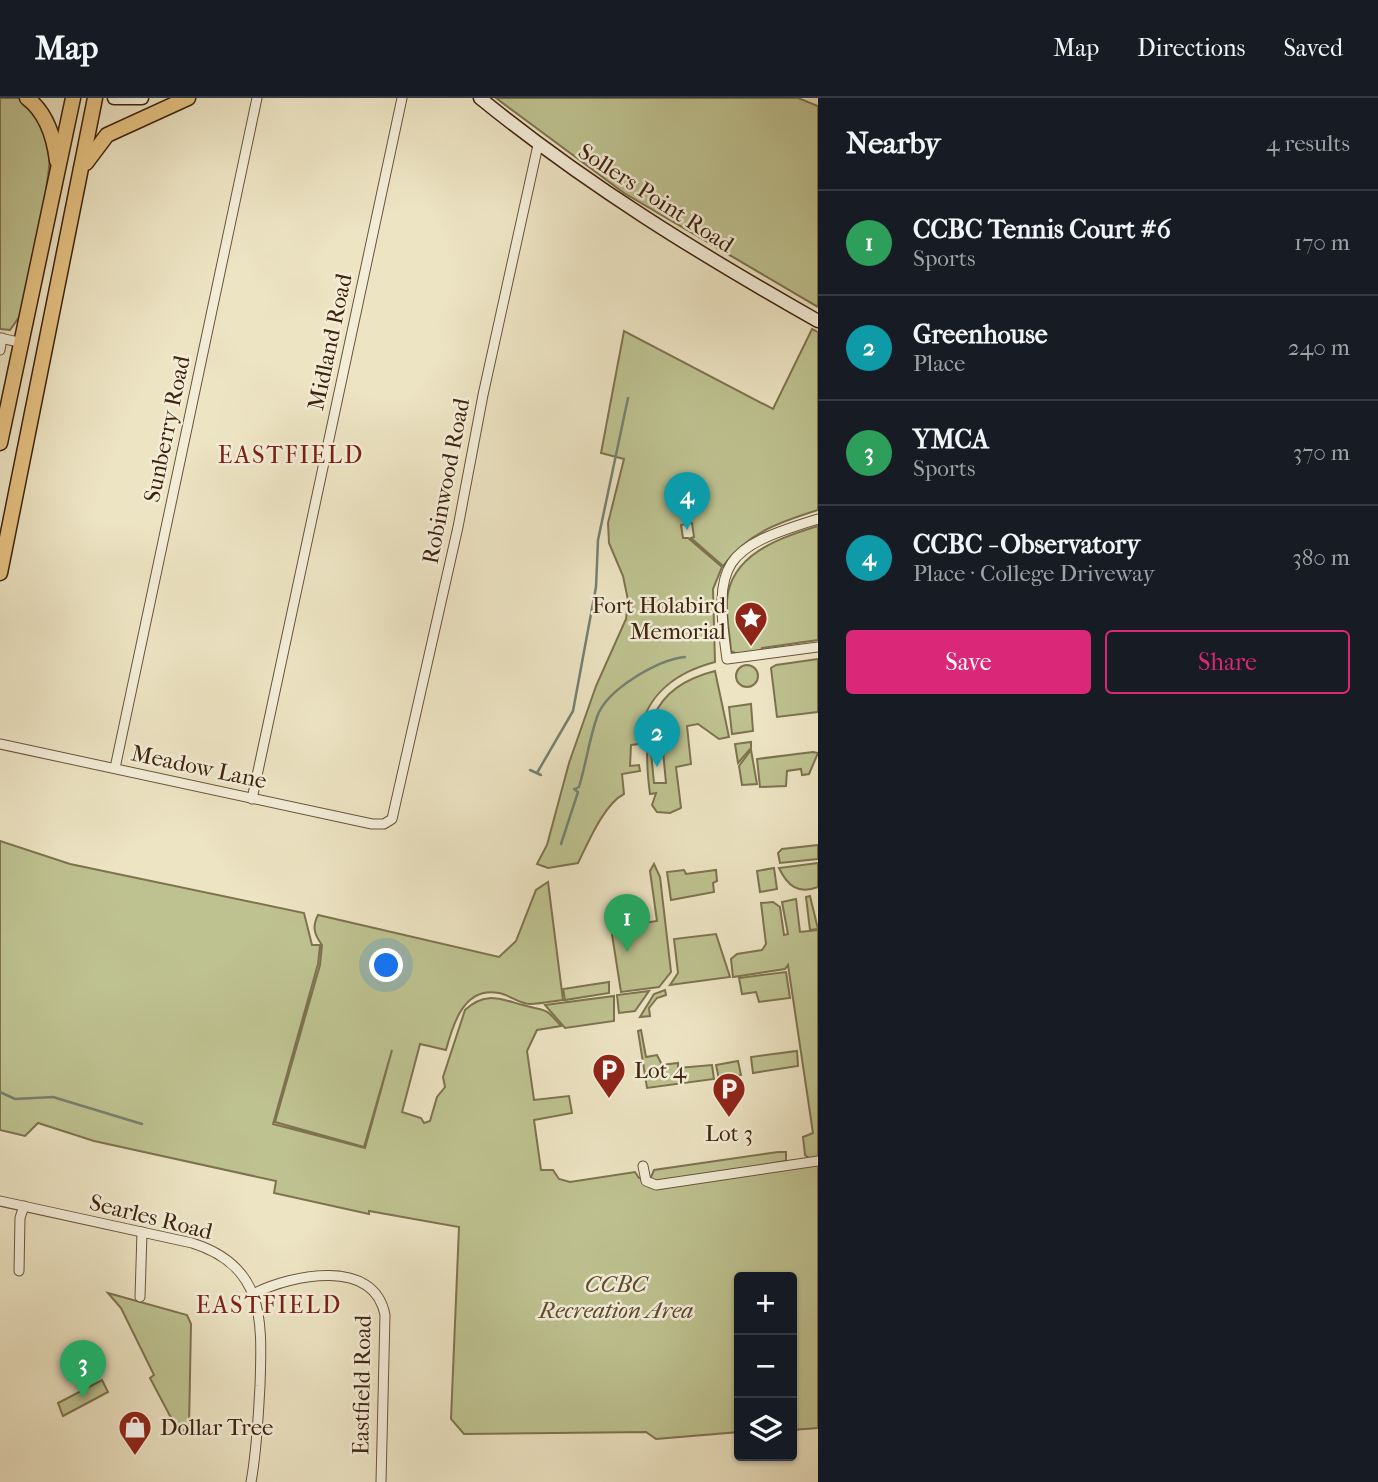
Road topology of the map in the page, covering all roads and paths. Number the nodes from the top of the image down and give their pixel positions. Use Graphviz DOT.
graph roads {
  1 [pos="27,98"];
  2 [pos="73,98"];
  3 [pos="95,98"];
  4 [pos="114,98"];
  5 [pos="142,98"];
  6 [pos="188,98"];
  7 [pos="257,98"];
  8 [pos="402,98"];
  9 [pos="480,98"];
  10 [pos="538,145"];
  11 [pos="58,171"];
  12 [pos="79,180"];
  13 [pos="818,321"];
  14 [pos="1,338"];
  15 [pos="23,343"];
  16 [pos="0,350"];
  17 [pos="0,443"];
  18 [pos="818,519"];
  19 [pos="0,573"];
  20 [pos="818,647"];
  21 [pos="0,744"];
  22 [pos="115,768"];
  23 [pos="252,799"];
  24 [pos="389,822"];
  25 [pos="818,1161"];
  26 [pos="643,1166"];
  27 [pos="0,1201"];
  28 [pos="24,1206"];
  29 [pos="142,1232"];
  30 [pos="19,1271"];
  31 [pos="254,1293"];
  32 [pos="141,1297"];
  33 [pos="251,1482"];
  34 [pos="382,1482"];
  1 -- 11 [label="main road"];
  2 -- 11 [label="main road"];
  3 -- 12 [label="main road"];
  4 -- 5 [label="street"];
  6 -- 12 [label="main road"];
  7 -- 22 [label="street, Sunberry Road"];
  8 -- 23 [label="street, Midland Road"];
  9 -- 10 [label="street, Sollers Point Road"];
  10 -- 13 [label="street, Sollers Point Road"];
  10 -- 24 [label="street, Robinwood Road"];
  11 -- 15 [label="main road"];
  12 -- 19 [label="main road"];
  14 -- 15 [label="street"];
  14 -- 16 [label="street"];
  15 -- 17 [label="main road"];
  18 -- 20 [label="street"];
  21 -- 22 [label="street, Meadow Lane"];
  22 -- 23 [label="street, Meadow Lane"];
  23 -- 24 [label="street, Meadow Lane"];
  25 -- 26 [label="street"];
  27 -- 28 [label="street, Searles Road"];
  28 -- 29 [label="street, Searles Road"];
  28 -- 30 [label="street"];
  29 -- 31 [label="street, Searles Road"];
  29 -- 32 [label="street"];
  31 -- 33 [label="street, Searles Road"];
  31 -- 34 [label="street, Eastfield Road"];
}
